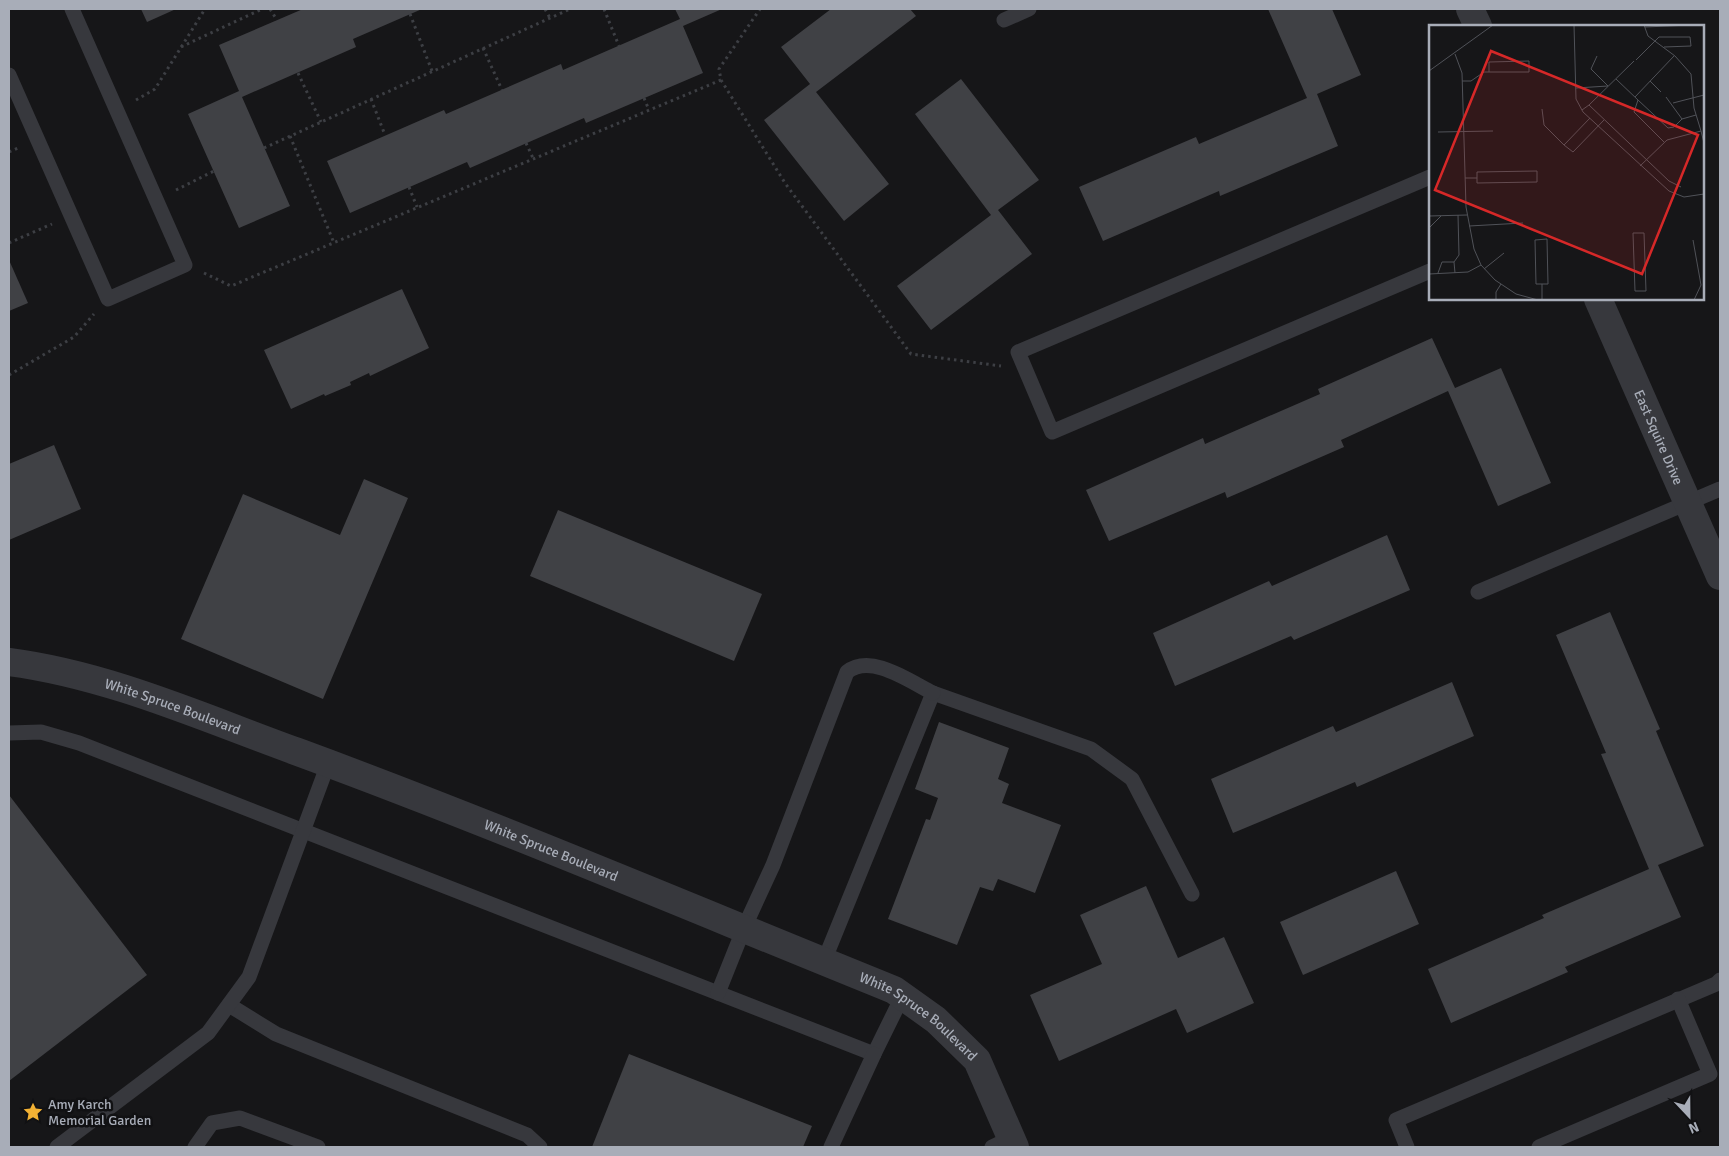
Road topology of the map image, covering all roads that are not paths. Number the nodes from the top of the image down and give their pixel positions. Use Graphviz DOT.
graph roads {
  1 [pos="72,9"];
  2 [pos="1029,9"];
  3 [pos="1470,9"];
  4 [pos="1004,20"];
  5 [pos="1478,25"];
  6 [pos="9,75"];
  7 [pos="1429,177"];
  8 [pos="1429,271"];
  9 [pos="1598,300"];
  10 [pos="1720,489"];
  11 [pos="1688,502"];
  12 [pos="1720,576"];
  13 [pos="1478,592"];
  14 [pos="9,662"];
  15 [pos="933,693"];
  16 [pos="9,733"];
  17 [pos="328,764"];
  18 [pos="303,832"];
  19 [pos="1192,894"];
  20 [pos="744,928"];
  21 [pos="824,962"];
  22 [pos="1720,980"];
  23 [pos="718,993"];
  24 [pos="902,996"];
  25 [pos="1678,1000"];
  26 [pos="229,1005"];
  27 [pos="874,1054"];
  28 [pos="1006,1144"];
  29 [pos="57,1147"];
  30 [pos="195,1147"];
  31 [pos="318,1147"];
  32 [pos="540,1147"];
  33 [pos="832,1147"];
  34 [pos="1408,1147"];
  35 [pos="1539,1147"];
  1 -- 6 [label="lane"];
  2 -- 4 [label="lane"];
  3 -- 5 [label="street"];
  7 -- 8 [label="lane"];
  9 -- 11 [label="street, East Squire Drive"];
  10 -- 11 [label="lane"];
  11 -- 12 [label="street, East Squire Drive"];
  11 -- 13 [label="lane"];
  14 -- 17 [label="street, White Spruce Boulevard"];
  15 -- 19 [label="lane"];
  15 -- 20 [label="lane"];
  15 -- 21 [label="lane"];
  16 -- 18 [label="lane"];
  17 -- 18 [label="lane"];
  17 -- 20 [label="street, White Spruce Boulevard"];
  18 -- 23 [label="lane"];
  18 -- 26 [label="lane"];
  20 -- 21 [label="street, White Spruce Boulevard"];
  20 -- 23 [label="lane"];
  21 -- 24 [label="street, White Spruce Boulevard"];
  22 -- 25 [label="lane"];
  23 -- 27 [label="lane"];
  24 -- 27 [label="lane"];
  24 -- 28 [label="street, White Spruce Boulevard"];
  25 -- 34 [label="lane"];
  25 -- 35 [label="lane"];
  26 -- 29 [label="lane"];
  26 -- 32 [label="lane"];
  27 -- 33 [label="lane"];
  30 -- 31 [label="lane"];
}
